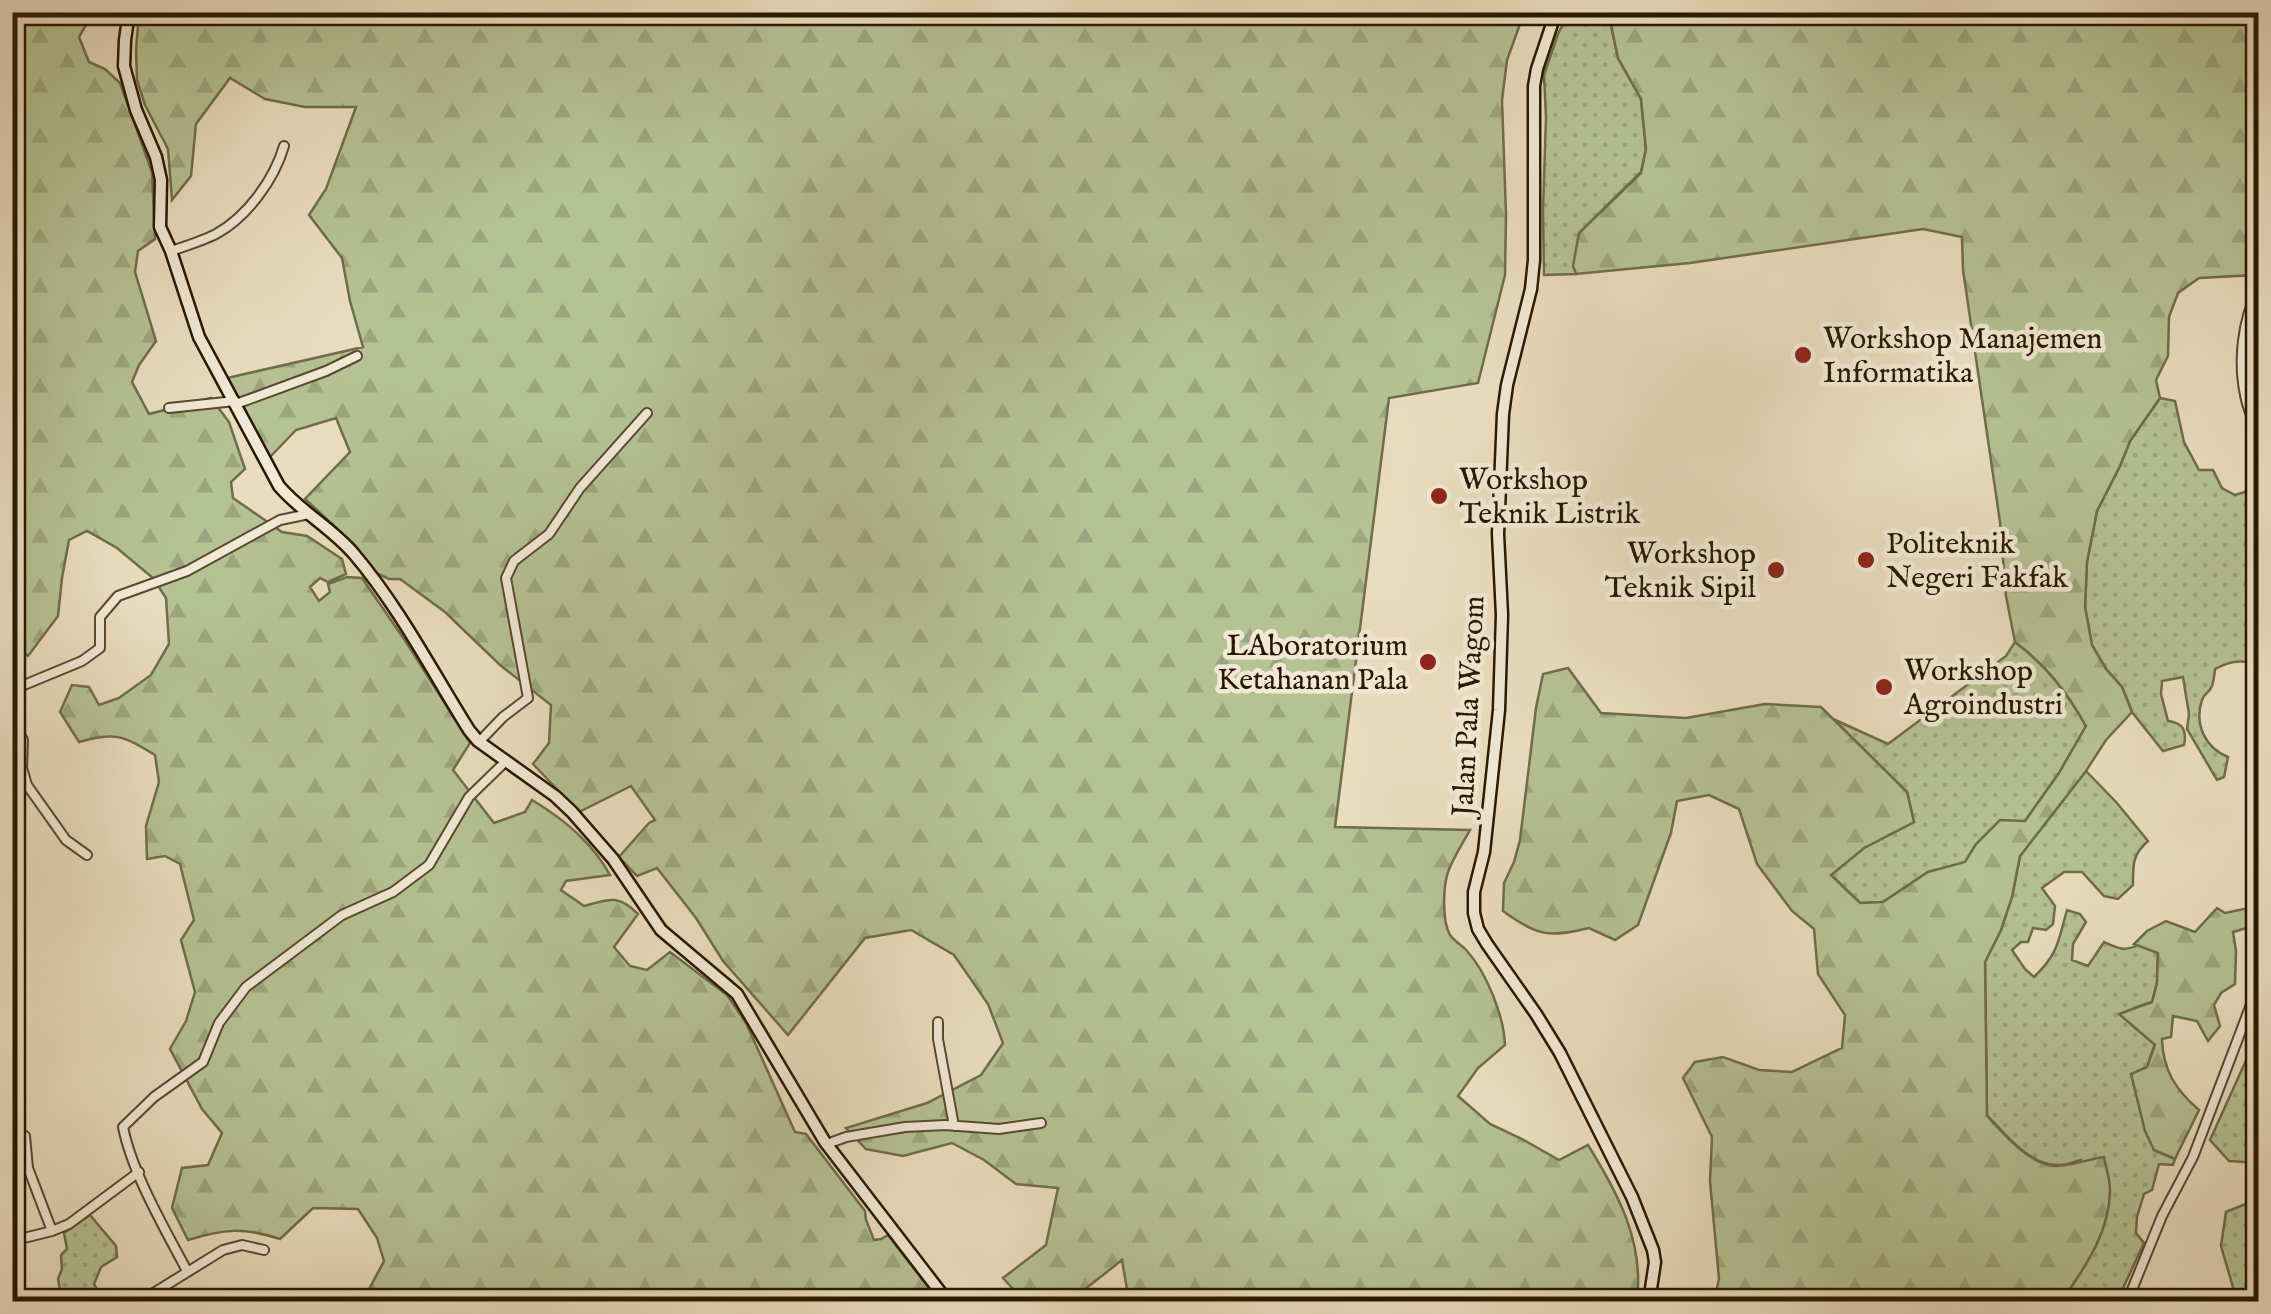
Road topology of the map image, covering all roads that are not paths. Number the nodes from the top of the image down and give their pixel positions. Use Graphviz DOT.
graph roads {
  1 [pos="129,12"];
  2 [pos="1556,12"];
  3 [pos="284,146"];
  4 [pos="171,252"];
  5 [pos="2258,291"];
  6 [pos="357,356"];
  7 [pos="235,403"];
  8 [pos="169,408"];
  9 [pos="647,413"];
  10 [pos="2258,434"];
  11 [pos="309,514"];
  12 [pos="12,690"];
  13 [pos="12,720"];
  14 [pos="478,742"];
  15 [pos="505,762"];
  16 [pos="2258,780"];
  17 [pos="86,855"];
  18 [pos="2258,887"];
  19 [pos="2258,986"];
  20 [pos="938,1022"];
  21 [pos="1041,1123"];
  22 [pos="954,1126"];
  23 [pos="25,1136"];
  24 [pos="827,1144"];
  25 [pos="139,1172"];
  26 [pos="52,1232"];
  27 [pos="12,1241"];
  28 [pos="264,1250"];
  29 [pos="187,1271"];
  30 [pos="139,1302"];
  31 [pos="948,1302"];
  32 [pos="1649,1302"];
  33 [pos="2127,1302"];
  1 -- 4 [label="main road"];
  2 -- 32 [label="main road, Jalan Pala Wagom"];
  3 -- 4 [label="street"];
  4 -- 7 [label="main road"];
  5 -- 10 [label="street"];
  6 -- 7 [label="street"];
  7 -- 8 [label="street"];
  7 -- 11 [label="main road"];
  9 -- 14 [label="street"];
  11 -- 12 [label="street"];
  11 -- 14 [label="main road"];
  13 -- 17 [label="street"];
  14 -- 15 [label="main road"];
  15 -- 24 [label="main road"];
  15 -- 25 [label="street"];
  16 -- 18 [label="street"];
  19 -- 33 [label="street"];
  20 -- 22 [label="street"];
  21 -- 22 [label="street"];
  22 -- 24 [label="street"];
  23 -- 26 [label="street"];
  24 -- 31 [label="main road"];
  25 -- 26 [label="street"];
  25 -- 29 [label="street"];
  26 -- 27 [label="street"];
  28 -- 29 [label="street"];
  29 -- 30 [label="street"];
}
